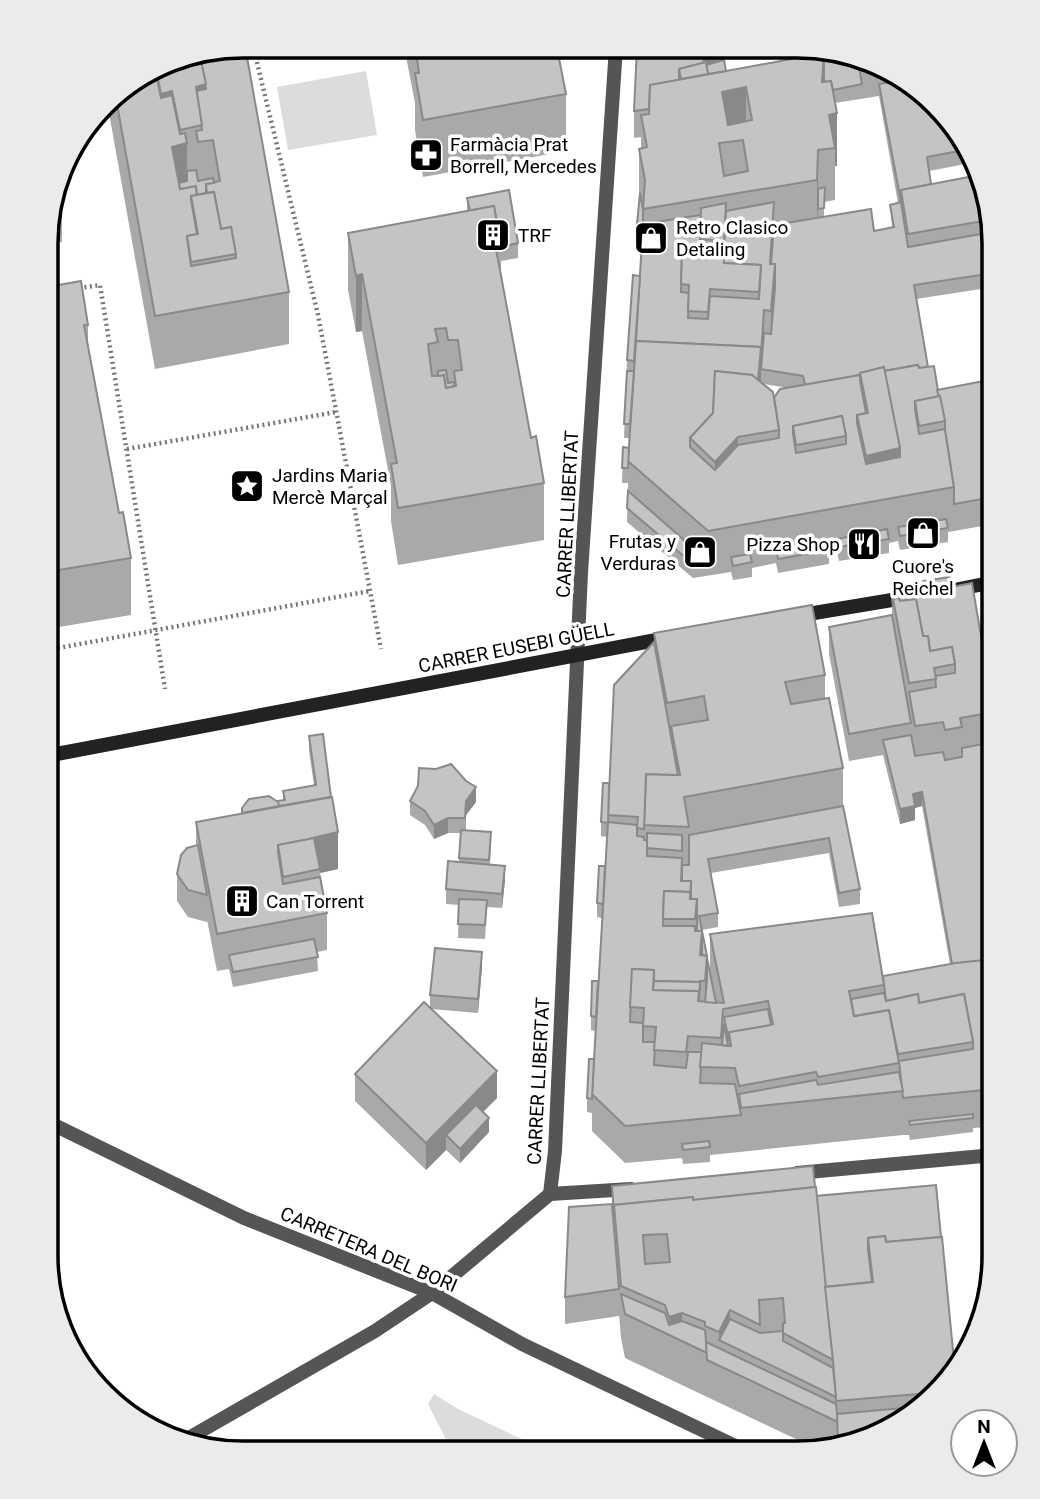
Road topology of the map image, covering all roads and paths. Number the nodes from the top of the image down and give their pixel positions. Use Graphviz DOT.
graph roads {
  1 [pos="256,58"];
  2 [pos="614,58"];
  3 [pos="74,289"];
  4 [pos="336,412"];
  5 [pos="127,449"];
  6 [pos="982,584"];
  7 [pos="370,591"];
  8 [pos="777,620"];
  9 [pos="156,630"];
  10 [pos="683,635"];
  11 [pos="58,648"];
  12 [pos="381,649"];
  13 [pos="578,655"];
  14 [pos="165,689"];
  15 [pos="58,754"];
  16 [pos="58,1127"];
  17 [pos="982,1156"];
  18 [pos="785,1174"];
  19 [pos="646,1187"];
  20 [pos="550,1194"];
  21 [pos="432,1293"];
  22 [pos="195,1435"];
  23 [pos="725,1441"];
  1 -- 4 [label="path"];
  2 -- 13 [label="street, CARRER LLIBERTAT"];
  3 -- 5 [label="path"];
  4 -- 5 [label="path"];
  4 -- 7 [label="path"];
  5 -- 9 [label="path"];
  6 -- 8 [label="street"];
  7 -- 9 [label="path"];
  7 -- 12 [label="path"];
  9 -- 11 [label="path"];
  9 -- 14 [label="path"];
  10 -- 13 [label="street, CARRER EUSEBI GÜELL"];
  13 -- 15 [label="street, CARRER EUSEBI GÜELL"];
  13 -- 20 [label="street, CARRER LLIBERTAT"];
  16 -- 21 [label="street, CARRETERA DEL BORI"];
  17 -- 18 [label="street"];
  19 -- 20 [label="street"];
  20 -- 21 [label="street"];
  21 -- 22 [label="street"];
  21 -- 23 [label="street, CARRETERA DEL BORI"];
}
